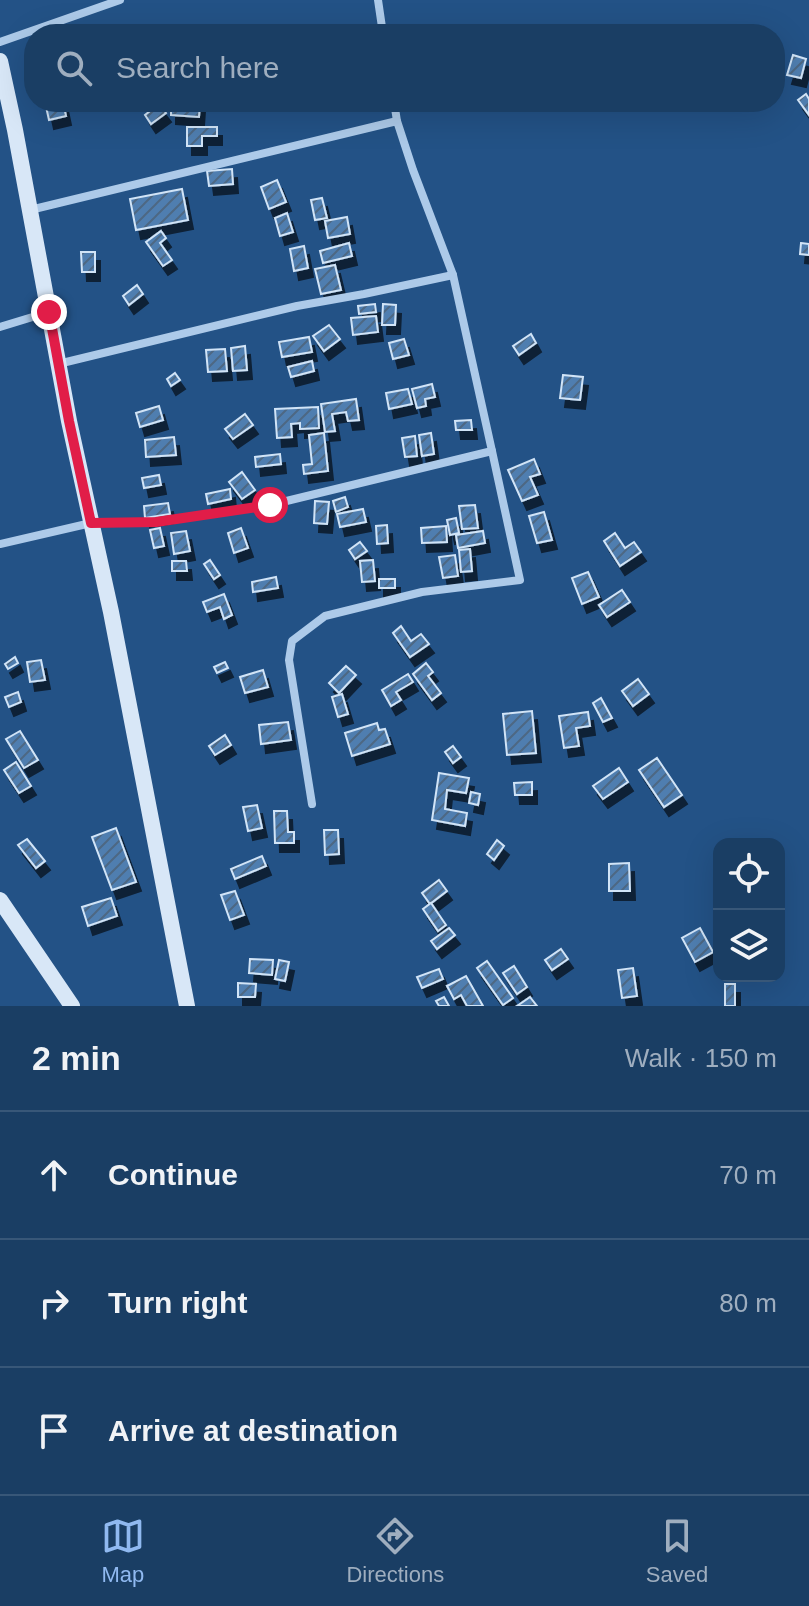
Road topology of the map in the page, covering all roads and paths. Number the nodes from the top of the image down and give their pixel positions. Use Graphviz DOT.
graph roads {
  1 [pos="120,0"];
  2 [pos="378,0"];
  3 [pos="51,24"];
  4 [pos="382,24"];
  5 [pos="24,34"];
  6 [pos="0,42"];
  7 [pos="0,61"];
  8 [pos="396,112"];
  9 [pos="397,121"];
  10 [pos="30,210"];
  11 [pos="453,275"];
  12 [pos="49,312"];
  13 [pos="0,327"];
  14 [pos="58,364"];
  15 [pos="492,451"];
  16 [pos="91,523"];
  17 [pos="0,544"];
  18 [pos="312,804"];
  19 [pos="0,900"];
  20 [pos="72,1006"];
  21 [pos="187,1006"];
  1 -- 3 [label="street"];
  2 -- 4 [label="street"];
  5 -- 6 [label="street"];
  7 -- 10 [label="street"];
  8 -- 9 [label="street"];
  9 -- 10 [label="street"];
  9 -- 11 [label="street"];
  10 -- 12 [label="street"];
  11 -- 14 [label="street"];
  11 -- 15 [label="street"];
  12 -- 13 [label="street"];
  12 -- 14 [label="street"];
  14 -- 16 [label="street"];
  15 -- 16 [label="street"];
  15 -- 18 [label="street"];
  16 -- 17 [label="street"];
  16 -- 21 [label="street"];
  19 -- 20 [label="street"];
}
